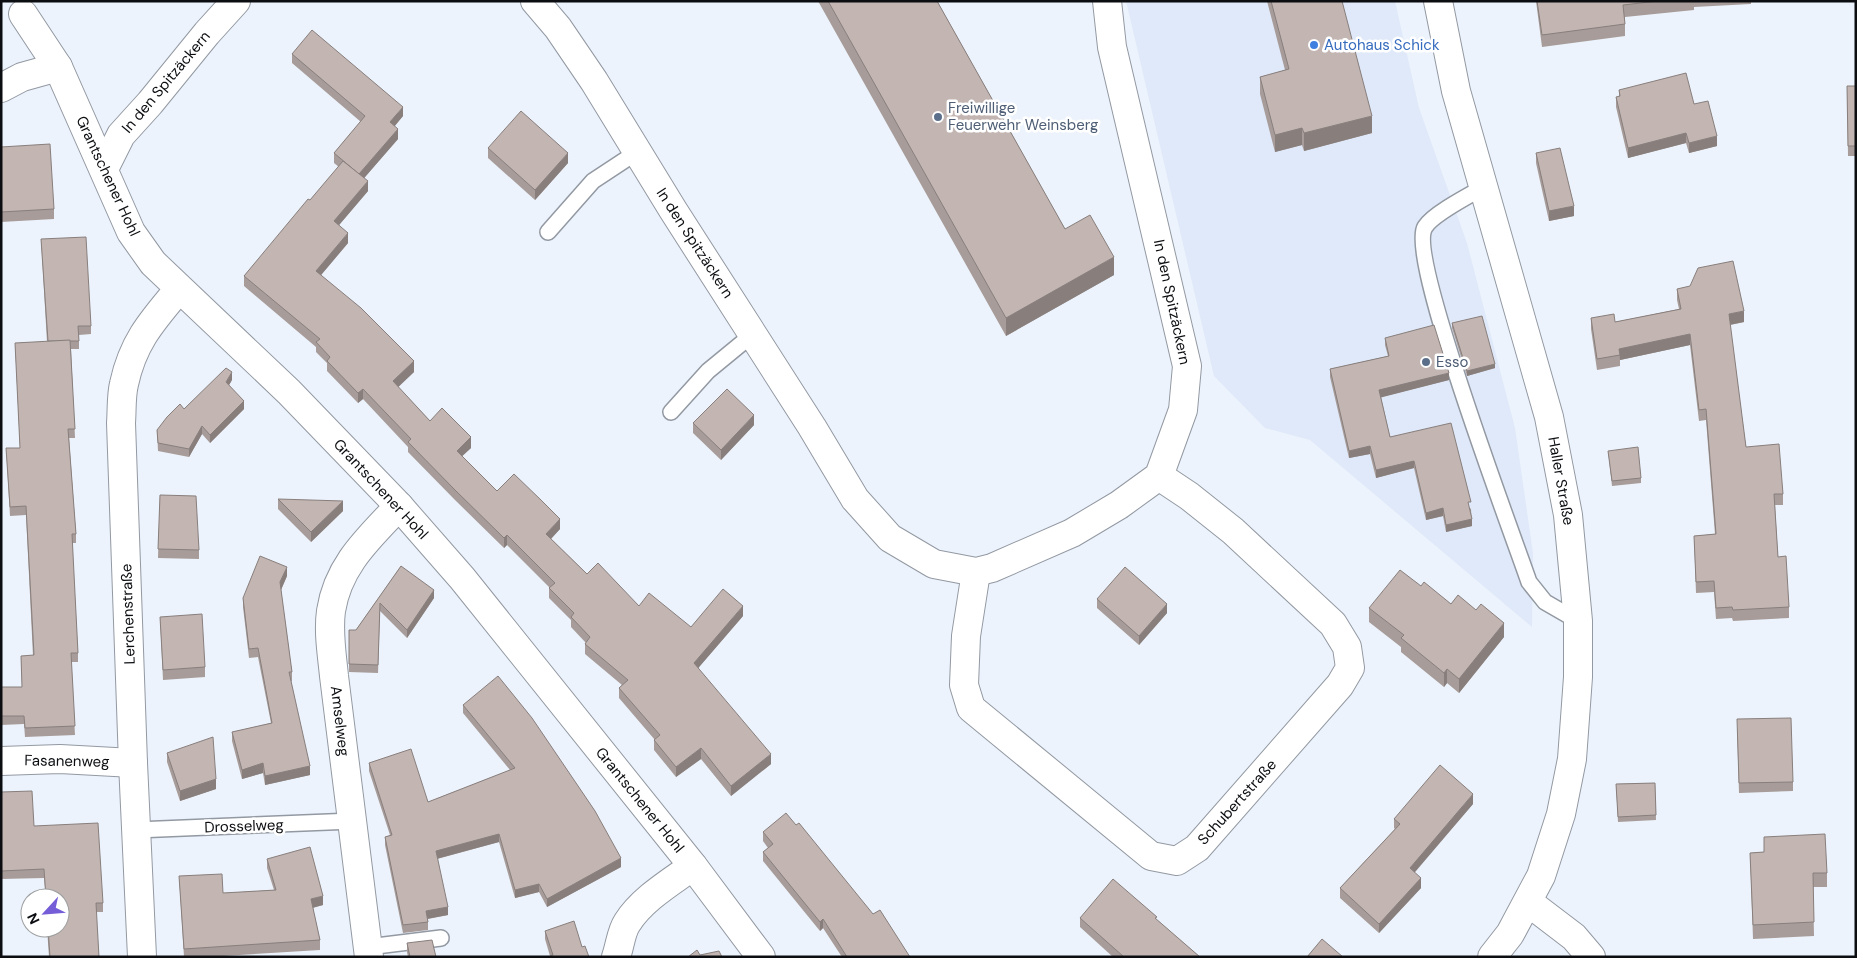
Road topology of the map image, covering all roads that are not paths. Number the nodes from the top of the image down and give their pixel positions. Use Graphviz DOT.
graph roads {
  1 [pos="236,1"];
  2 [pos="535,1"];
  3 [pos="1107,1"];
  4 [pos="1438,1"];
  5 [pos="23,14"];
  6 [pos="58,67"];
  7 [pos="1,88"];
  8 [pos="637,152"];
  9 [pos="104,168"];
  10 [pos="1484,187"];
  11 [pos="548,232"];
  12 [pos="179,289"];
  13 [pos="753,334"];
  14 [pos="671,412"];
  15 [pos="1159,476"];
  16 [pos="399,506"];
  17 [pos="976,572"];
  18 [pos="1578,621"];
  19 [pos="1,761"];
  20 [pos="133,763"];
  21 [pos="352,822"];
  22 [pos="136,830"];
  23 [pos="694,866"];
  24 [pos="1528,902"];
  25 [pos="442,938"];
  26 [pos="369,952"];
  27 [pos="142,957"];
  28 [pos="616,957"];
  29 [pos="762,957"];
  30 [pos="1492,957"];
  31 [pos="1591,957"];
  1 -- 9 [label="street, In den Spitzäckern"];
  2 -- 8 [label="street, In den Spitzäckern"];
  3 -- 15 [label="street, In den Spitzäckern"];
  4 -- 10 [label="street, Haller Straße"];
  5 -- 6 [label="street, Grantschener Hohl"];
  6 -- 7 [label="street"];
  6 -- 9 [label="street, Grantschener Hohl"];
  8 -- 11 [label="lane"];
  8 -- 13 [label="street, In den Spitzäckern"];
  9 -- 12 [label="street, Grantschener Hohl"];
  10 -- 18 [label="street, Haller Straße"];
  10 -- 18 [label="lane"];
  12 -- 16 [label="street, Grantschener Hohl"];
  12 -- 20 [label="street, Lerchenstraße"];
  13 -- 14 [label="lane"];
  13 -- 17 [label="street, In den Spitzäckern"];
  15 -- 17 [label="street, In den Spitzäckern"];
  15 -- 17 [label="street, Schubertstraße"];
  16 -- 21 [label="street, Amselweg"];
  16 -- 23 [label="street, Grantschener Hohl"];
  18 -- 24 [label="street, Haller Straße"];
  19 -- 20 [label="street, Fasanenweg"];
  20 -- 22 [label="street, Lerchenstraße"];
  21 -- 22 [label="lane, Drosselweg"];
  21 -- 26 [label="street, Amselweg"];
  22 -- 27 [label="street, Lerchenstraße"];
  23 -- 28 [label="street"];
  23 -- 29 [label="street, Grantschener Hohl"];
  24 -- 30 [label="street, Haller Straße"];
  24 -- 31 [label="street"];
  25 -- 26 [label="lane"];
}
